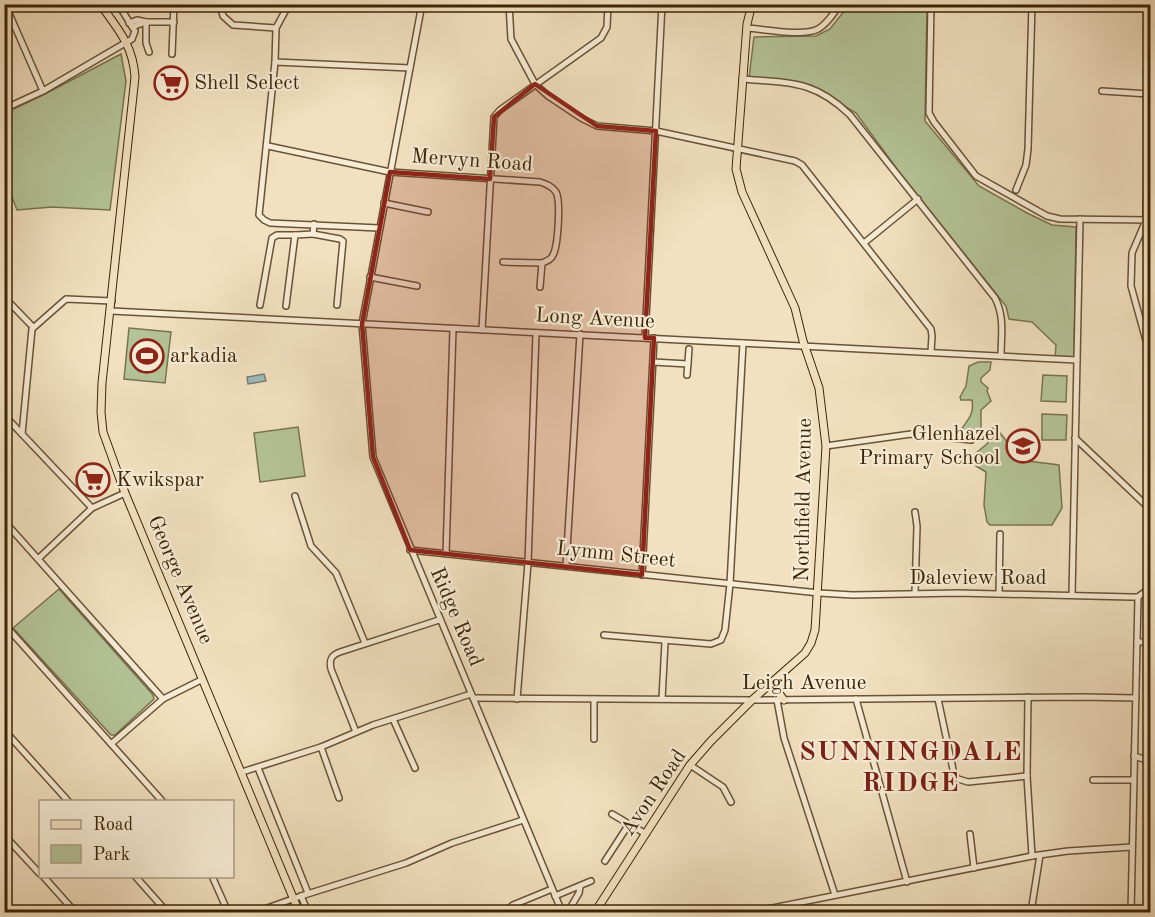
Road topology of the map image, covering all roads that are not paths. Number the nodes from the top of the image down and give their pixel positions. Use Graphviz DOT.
graph roads {
  1 [pos="5,4"];
  2 [pos="100,4"];
  3 [pos="118,4"];
  4 [pos="174,4"];
  5 [pos="220,4"];
  6 [pos="289,4"];
  7 [pos="422,4"];
  8 [pos="508,4"];
  9 [pos="608,4"];
  10 [pos="662,4"];
  11 [pos="752,4"];
  12 [pos="840,4"];
  13 [pos="931,4"];
  14 [pos="1032,4"];
  15 [pos="146,22"];
  16 [pos="174,22"];
  17 [pos="130,25"];
  18 [pos="276,28"];
  19 [pos="747,28"];
  20 [pos="127,42"];
  21 [pos="1150,46"];
  22 [pos="149,52"];
  23 [pos="172,54"];
  24 [pos="275,62"];
  25 [pos="410,68"];
  26 [pos="742,79"];
  27 [pos="535,84"];
  28 [pos="43,91"];
  29 [pos="1102,91"];
  30 [pos="1149,94"];
  31 [pos="4,109"];
  32 [pos="656,131"];
  33 [pos="268,146"];
  34 [pos="736,148"];
  35 [pos="390,172"];
  36 [pos="490,179"];
  37 [pos="1149,183"];
  38 [pos="1016,190"];
  39 [pos="918,200"];
  40 [pos="384,203"];
  41 [pos="428,212"];
  42 [pos="1080,219"];
  43 [pos="1148,220"];
  44 [pos="314,224"];
  45 [pos="379,228"];
  46 [pos="313,234"];
  47 [pos="295,235"];
  48 [pos="864,243"];
  49 [pos="503,262"];
  50 [pos="542,263"];
  51 [pos="370,277"];
  52 [pos="417,286"];
  53 [pos="540,286"];
  54 [pos="4,297"];
  55 [pos="112,301"];
  56 [pos="260,305"];
  57 [pos="337,305"];
  58 [pos="286,306"];
  59 [pos="111,311"];
  60 [pos="362,324"];
  61 [pos="33,327"];
  62 [pos="453,329"];
  63 [pos="482,330"];
  64 [pos="536,333"];
  65 [pos="580,334"];
  66 [pos="645,338"];
  67 [pos="654,338"];
  68 [pos="743,343"];
  69 [pos="804,346"];
  70 [pos="689,349"];
  71 [pos="931,352"];
  72 [pos="1150,355"];
  73 [pos="1001,356"];
  74 [pos="1077,360"];
  75 [pos="653,362"];
  76 [pos="688,363"];
  77 [pos="687,375"];
  78 [pos="4,415"];
  79 [pos="22,434"];
  80 [pos="1075,438"];
  81 [pos="971,440"];
  82 [pos="826,446"];
  83 [pos="125,493"];
  84 [pos="295,496"];
  85 [pos="92,508"];
  86 [pos="1150,510"];
  87 [pos="915,512"];
  88 [pos="4,521"];
  89 [pos="1000,534"];
  90 [pos="410,550"];
  91 [pos="446,554"];
  92 [pos="38,559"];
  93 [pos="528,563"];
  94 [pos="566,566"];
  95 [pos="642,574"];
  96 [pos="730,584"];
  97 [pos="1150,588"];
  98 [pos="819,593"];
  99 [pos="915,593"];
  100 [pos="999,594"];
  101 [pos="1072,596"];
  102 [pos="1138,597"];
  103 [pos="439,620"];
  104 [pos="4,624"];
  105 [pos="604,635"];
  106 [pos="665,642"];
  107 [pos="1137,642"];
  108 [pos="1150,642"];
  109 [pos="366,643"];
  110 [pos="780,676"];
  111 [pos="203,679"];
  112 [pos="472,696"];
  113 [pos="1028,697"];
  114 [pos="1136,698"];
  115 [pos="163,699"];
  116 [pos="517,699"];
  117 [pos="594,699"];
  118 [pos="662,699"];
  119 [pos="856,699"];
  120 [pos="938,699"];
  121 [pos="752,700"];
  122 [pos="781,700"];
  123 [pos="393,719"];
  124 [pos="4,730"];
  125 [pos="356,732"];
  126 [pos="594,739"];
  127 [pos="111,744"];
  128 [pos="321,747"];
  129 [pos="1134,756"];
  130 [pos="1150,761"];
  131 [pos="690,765"];
  132 [pos="258,768"];
  133 [pos="415,768"];
  134 [pos="242,772"];
  135 [pos="1027,776"];
  136 [pos="1093,780"];
  137 [pos="1133,780"];
  138 [pos="339,798"];
  139 [pos="68,800"];
  140 [pos="162,800"];
  141 [pos="731,802"];
  142 [pos="612,814"];
  143 [pos="523,820"];
  144 [pos="629,824"];
  145 [pos="646,834"];
  146 [pos="970,834"];
  147 [pos="4,835"];
  148 [pos="1132,847"];
  149 [pos="1040,855"];
  150 [pos="1032,856"];
  151 [pos="605,861"];
  152 [pos="974,868"];
  153 [pos="39,872"];
  154 [pos="45,878"];
  155 [pos="137,878"];
  156 [pos="213,878"];
  157 [pos="591,881"];
  158 [pos="907,882"];
  159 [pos="580,887"];
  160 [pos="552,889"];
  161 [pos="308,893"];
  162 [pos="555,896"];
  163 [pos="834,896"];
  164 [pos="297,897"];
  165 [pos="569,910"];
  166 [pos="75,912"];
  167 [pos="167,912"];
  168 [pos="228,912"];
  169 [pos="256,912"];
  170 [pos="299,912"];
  171 [pos="308,912"];
  172 [pos="505,912"];
  173 [pos="562,912"];
  174 [pos="595,912"];
  175 [pos="752,912"];
  176 [pos="1031,912"];
  177 [pos="1131,912"];
  1 -- 28 [label="street"];
  2 -- 20 [label="main road, George Avenue"];
  3 -- 17 [label="street"];
  4 -- 16 [label="street"];
  5 -- 18 [label="street"];
  6 -- 18 [label="street"];
  7 -- 25 [label="street, Ridge Road"];
  8 -- 27 [label="street"];
  9 -- 27 [label="street"];
  10 -- 32 [label="street"];
  11 -- 19 [label="main road, Northfield Avenue"];
  12 -- 19 [label="street"];
  13 -- 42 [label="street"];
  14 -- 38 [label="street"];
  15 -- 16 [label="street"];
  15 -- 17 [label="street"];
  15 -- 22 [label="street"];
  16 -- 23 [label="street"];
  17 -- 20 [label="street"];
  18 -- 24 [label="street"];
  19 -- 26 [label="main road, Northfield Avenue"];
  20 -- 28 [label="street"];
  20 -- 55 [label="main road, George Avenue"];
  21 -- 30 [label="street"];
  24 -- 25 [label="street"];
  24 -- 33 [label="street"];
  25 -- 35 [label="street, Ridge Road"];
  26 -- 34 [label="main road, Northfield Avenue"];
  26 -- 39 [label="street"];
  27 -- 32 [label="street"];
  27 -- 36 [label="street"];
  28 -- 31 [label="street"];
  29 -- 30 [label="street"];
  30 -- 37 [label="street"];
  32 -- 34 [label="street"];
  32 -- 66 [label="street"];
  33 -- 35 [label="street, Mervyn Road"];
  33 -- 44 [label="street"];
  34 -- 48 [label="street"];
  34 -- 69 [label="main road, Northfield Avenue"];
  35 -- 36 [label="street, Mervyn Road"];
  35 -- 40 [label="street, Ridge Road"];
  36 -- 50 [label="street, Mervyn Road"];
  36 -- 63 [label="street"];
  37 -- 43 [label="street"];
  39 -- 48 [label="street"];
  39 -- 73 [label="street"];
  40 -- 41 [label="street"];
  40 -- 45 [label="street, Ridge Road"];
  42 -- 43 [label="street"];
  42 -- 74 [label="street"];
  43 -- 72 [label="street"];
  44 -- 45 [label="street"];
  44 -- 46 [label="street"];
  45 -- 51 [label="street, Ridge Road"];
  46 -- 47 [label="street"];
  46 -- 57 [label="street"];
  47 -- 56 [label="street"];
  47 -- 58 [label="street"];
  48 -- 71 [label="street"];
  49 -- 50 [label="street"];
  50 -- 53 [label="street"];
  51 -- 52 [label="street"];
  51 -- 60 [label="street, Ridge Road"];
  54 -- 61 [label="street"];
  55 -- 59 [label="main road, George Avenue"];
  55 -- 61 [label="street"];
  59 -- 60 [label="street, Long Avenue"];
  59 -- 83 [label="main road, George Avenue"];
  60 -- 62 [label="street, Long Avenue"];
  60 -- 90 [label="street, Ridge Road"];
  61 -- 79 [label="street"];
  62 -- 63 [label="street, Long Avenue"];
  62 -- 91 [label="street"];
  63 -- 64 [label="street, Long Avenue"];
  64 -- 65 [label="street, Long Avenue"];
  64 -- 93 [label="street"];
  65 -- 66 [label="street, Long Avenue"];
  65 -- 94 [label="street"];
  66 -- 67 [label="street, Long Avenue"];
  67 -- 68 [label="street, Long Avenue"];
  67 -- 75 [label="street"];
  68 -- 69 [label="street, Long Avenue"];
  68 -- 96 [label="street"];
  69 -- 71 [label="street, Long Avenue"];
  69 -- 82 [label="main road, Northfield Avenue"];
  70 -- 76 [label="street"];
  71 -- 73 [label="street, Long Avenue"];
  73 -- 74 [label="street, Long Avenue"];
  74 -- 80 [label="street"];
  75 -- 76 [label="street"];
  75 -- 95 [label="street"];
  76 -- 77 [label="street"];
  78 -- 79 [label="street"];
  79 -- 85 [label="street"];
  80 -- 86 [label="street"];
  80 -- 101 [label="street"];
  81 -- 82 [label="street"];
  82 -- 98 [label="main road, Northfield Avenue"];
  83 -- 85 [label="street"];
  83 -- 111 [label="main road, George Avenue"];
  84 -- 109 [label="street"];
  85 -- 92 [label="street"];
  87 -- 99 [label="street"];
  88 -- 92 [label="street"];
  89 -- 100 [label="street"];
  90 -- 91 [label="street, Lymm Street"];
  90 -- 103 [label="street, Ridge Road"];
  91 -- 93 [label="street, Lymm Street"];
  92 -- 115 [label="street"];
  93 -- 94 [label="street, Lymm Street"];
  93 -- 116 [label="street"];
  94 -- 95 [label="street, Lymm Street"];
  95 -- 96 [label="street, Lymm Street"];
  96 -- 98 [label="street, Lymm Street"];
  96 -- 106 [label="street"];
  97 -- 102 [label="street"];
  98 -- 99 [label="street, Daleview Road"];
  98 -- 110 [label="main road, Northfield Avenue"];
  99 -- 100 [label="street, Daleview Road"];
  100 -- 101 [label="street, Daleview Road"];
  101 -- 102 [label="street, Daleview Road"];
  102 -- 107 [label="street"];
  103 -- 109 [label="street"];
  103 -- 112 [label="street, Ridge Road"];
  104 -- 127 [label="street"];
  105 -- 106 [label="street"];
  106 -- 118 [label="street"];
  107 -- 108 [label="street"];
  107 -- 114 [label="street"];
  109 -- 125 [label="street"];
  110 -- 121 [label="main road, Northfield Avenue"];
  110 -- 122 [label="main road"];
  111 -- 115 [label="street"];
  111 -- 134 [label="main road, George Avenue"];
  112 -- 116 [label="street, Leigh Avenue"];
  112 -- 123 [label="street, Leigh Avenue"];
  112 -- 143 [label="street, Ridge Road"];
  113 -- 114 [label="street, Leigh Avenue"];
  113 -- 120 [label="street, Leigh Avenue"];
  113 -- 135 [label="street"];
  114 -- 129 [label="street"];
  115 -- 127 [label="street"];
  116 -- 117 [label="street, Leigh Avenue"];
  117 -- 118 [label="street, Leigh Avenue"];
  117 -- 126 [label="street"];
  118 -- 121 [label="street, Leigh Avenue"];
  119 -- 120 [label="street, Leigh Avenue"];
  119 -- 122 [label="street, Leigh Avenue"];
  119 -- 158 [label="street"];
  120 -- 135 [label="street"];
  121 -- 122 [label="street, Leigh Avenue"];
  121 -- 131 [label="main road, Avon Road"];
  122 -- 163 [label="street"];
  123 -- 125 [label="street, Leigh Avenue"];
  123 -- 133 [label="street"];
  124 -- 139 [label="street"];
  125 -- 128 [label="street, Leigh Avenue"];
  127 -- 140 [label="street"];
  128 -- 132 [label="street, Leigh Avenue"];
  128 -- 138 [label="street"];
  129 -- 130 [label="street"];
  129 -- 137 [label="street"];
  131 -- 141 [label="street"];
  131 -- 145 [label="main road, Avon Road"];
  132 -- 134 [label="street, Leigh Avenue"];
  132 -- 161 [label="street"];
  134 -- 164 [label="main road, George Avenue"];
  135 -- 150 [label="street"];
  136 -- 137 [label="street"];
  137 -- 148 [label="street"];
  142 -- 144 [label="street"];
  143 -- 160 [label="street, Ridge Road"];
  143 -- 161 [label="street"];
  144 -- 145 [label="street"];
  144 -- 151 [label="street"];
  145 -- 174 [label="main road, Avon Road"];
  146 -- 152 [label="street"];
  147 -- 153 [label="street"];
  148 -- 149 [label="street"];
  148 -- 177 [label="street"];
  149 -- 150 [label="street"];
  149 -- 176 [label="street"];
  150 -- 152 [label="street"];
  152 -- 158 [label="street"];
  154 -- 166 [label="street"];
  155 -- 167 [label="street"];
  156 -- 168 [label="street"];
  157 -- 159 [label="street"];
  158 -- 163 [label="street"];
  159 -- 162 [label="street"];
  159 -- 165 [label="street"];
  160 -- 162 [label="street, Ridge Road"];
  160 -- 172 [label="street"];
  161 -- 164 [label="street"];
  162 -- 173 [label="street, Ridge Road"];
  163 -- 175 [label="street"];
  164 -- 169 [label="street"];
  164 -- 170 [label="main road, George Avenue"];
  164 -- 171 [label="street, George Avenue"];
}
